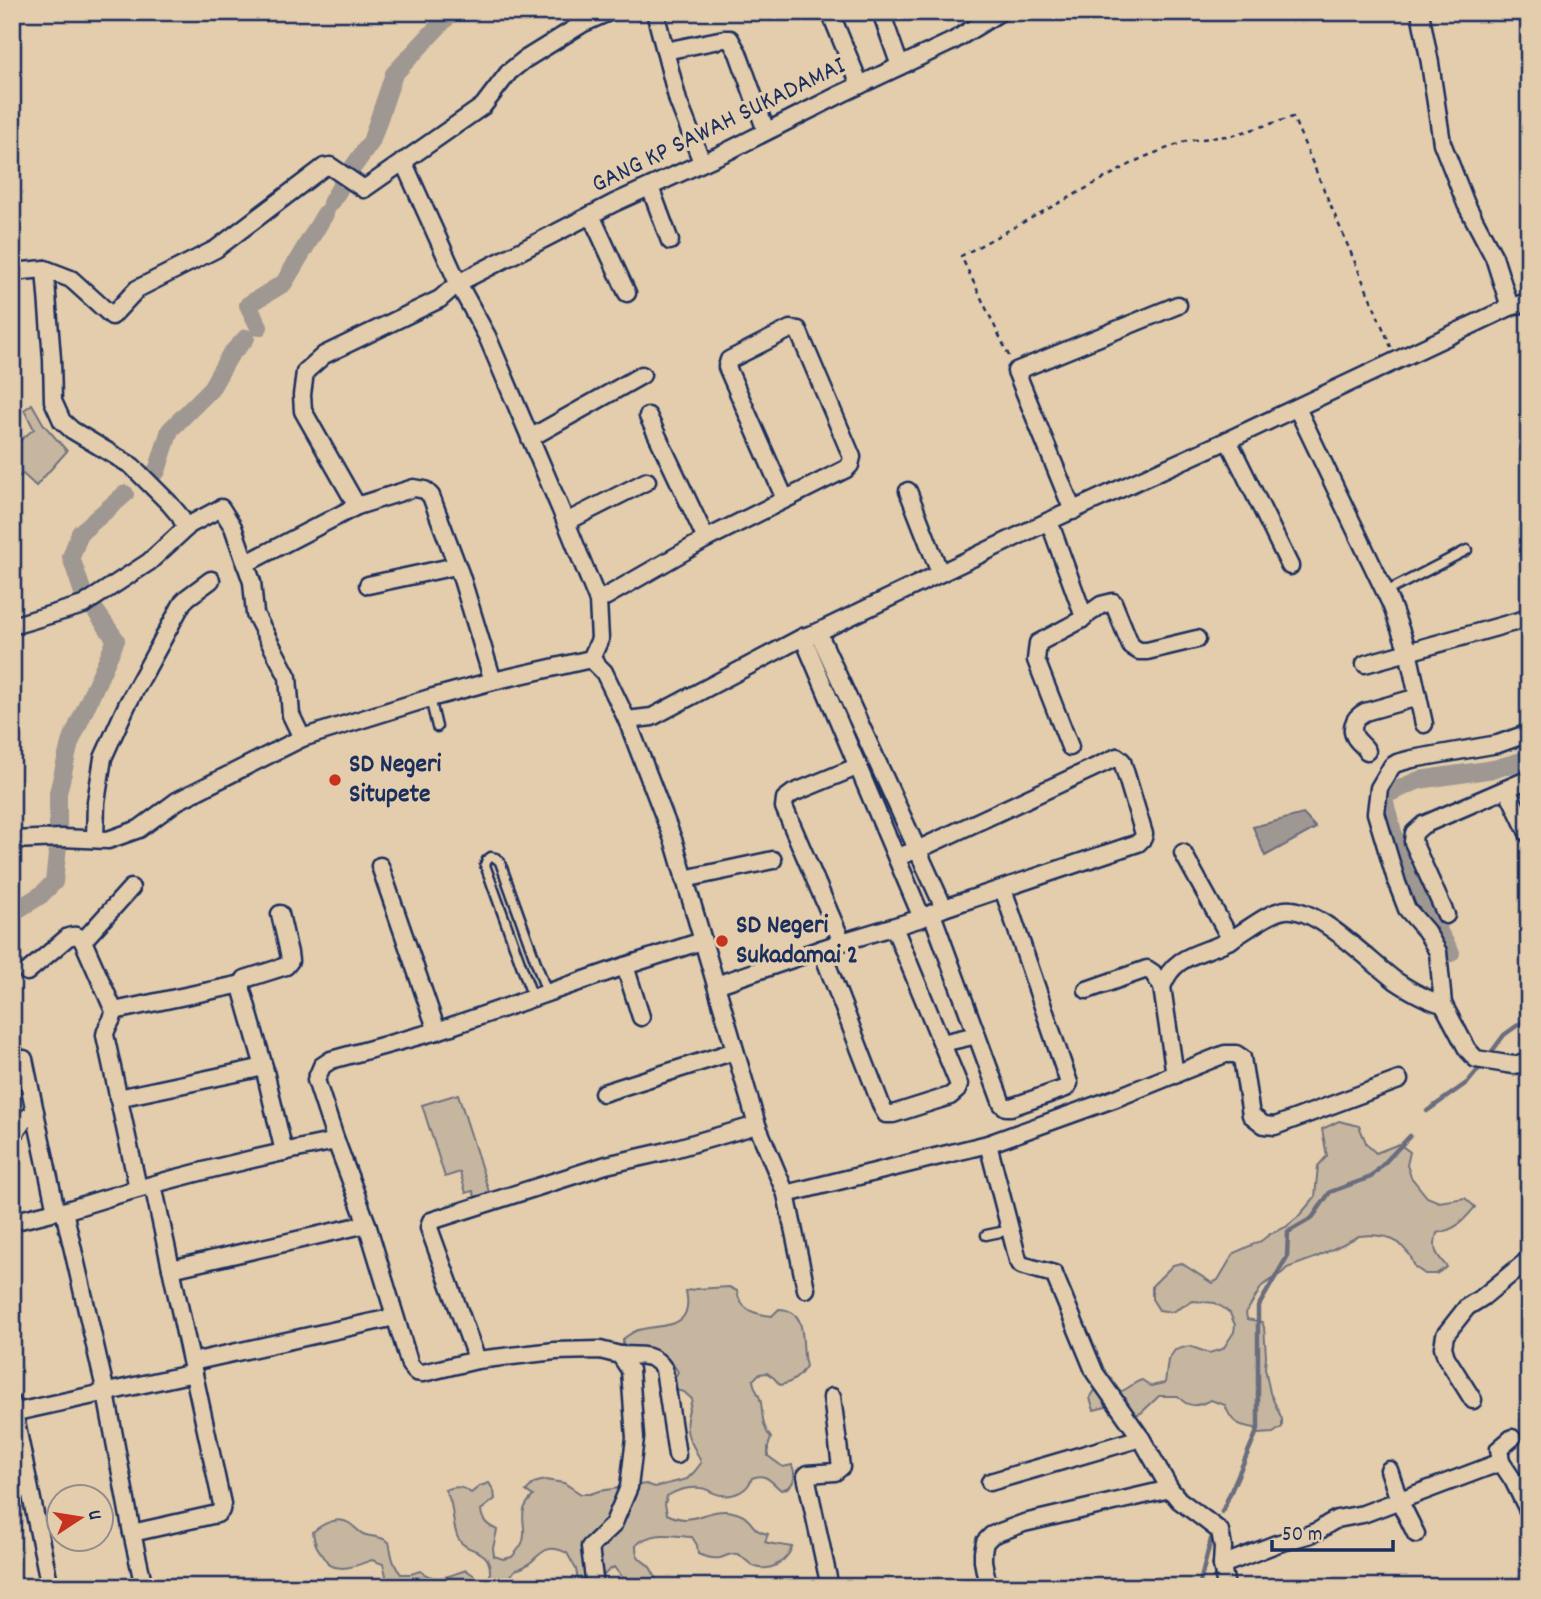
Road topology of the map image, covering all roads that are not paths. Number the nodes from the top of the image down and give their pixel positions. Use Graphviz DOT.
graph roads {
  1 [pos="609,12"];
  2 [pos="655,12"];
  3 [pos="830,12"];
  4 [pos="881,12"];
  5 [pos="1000,12"];
  6 [pos="1420,12"];
  7 [pos="665,51"];
  8 [pos="900,66"];
  9 [pos="860,85"];
  10 [pos="766,131"];
  11 [pos="403,161"];
  12 [pos="702,162"];
  13 [pos="650,187"];
  14 [pos="591,215"];
  15 [pos="670,241"];
  16 [pos="45,270"];
  17 [pos="12,272"];
  18 [pos="458,283"];
  19 [pos="627,293"];
  20 [pos="1529,302"];
  21 [pos="1178,304"];
  22 [pos="1510,307"];
  23 [pos="642,375"];
  24 [pos="1297,408"];
  25 [pos="648,416"];
  26 [pos="530,438"];
  27 [pos="1228,440"];
  28 [pos="647,481"];
  29 [pos="908,491"];
  30 [pos="785,499"];
  31 [pos="357,506"];
  32 [pos="1073,511"];
  33 [pos="1049,521"];
  34 [pos="566,522"];
  35 [pos="186,528"];
  36 [pos="706,539"];
  37 [pos="1467,550"];
  38 [pos="245,564"];
  39 [pos="457,566"];
  40 [pos="1290,566"];
  41 [pos="940,573"];
  42 [pos="211,580"];
  43 [pos="368,585"];
  44 [pos="1385,592"];
  45 [pos="598,601"];
  46 [pos="1084,617"];
  47 [pos="1529,618"];
  48 [pos="12,626"];
  49 [pos="810,635"];
  50 [pos="1197,639"];
  51 [pos="1408,651"];
  52 [pos="591,659"];
  53 [pos="1365,664"];
  54 [pos="493,681"];
  55 [pos="1418,697"];
  56 [pos="430,698"];
  57 [pos="627,720"];
  58 [pos="1424,724"];
  59 [pos="437,727"];
  60 [pos="1529,733"];
  61 [pos="864,734"];
  62 [pos="302,738"];
  63 [pos="848,742"];
  64 [pos="1070,747"];
  65 [pos="1367,751"];
  66 [pos="859,766"];
  67 [pos="1529,779"];
  68 [pos="1507,789"];
  69 [pos="1529,835"];
  70 [pos="12,839"];
  71 [pos="95,839"];
  72 [pos="918,850"];
  73 [pos="1183,852"];
  74 [pos="897,858"];
  75 [pos="773,860"];
  76 [pos="380,866"];
  77 [pos="684,879"];
  78 [pos="131,888"];
  79 [pos="1003,889"];
  80 [pos="933,913"];
  81 [pos="280,914"];
  82 [pos="1446,915"];
  83 [pos="894,927"];
  84 [pos="1231,940"];
  85 [pos="83,941"];
  86 [pos="702,942"];
  87 [pos="842,942"];
  88 [pos="821,949"];
  89 [pos="625,966"];
  90 [pos="27,972"];
  91 [pos="242,984"];
  92 [pos="716,985"];
  93 [pos="1162,988"];
  94 [pos="1087,989"];
  95 [pos="540,996"];
  96 [pos="1443,1004"];
  97 [pos="114,1011"];
  98 [pos="641,1017"];
  99 [pos="437,1031"];
  100 [pos="977,1035"];
  101 [pos="942,1043"];
  102 [pos="735,1051"];
  103 [pos="24,1059"];
  104 [pos="1529,1062"];
  105 [pos="264,1067"];
  106 [pos="1175,1075"];
  107 [pos="1399,1080"];
  108 [pos="603,1093"];
  109 [pos="118,1098"];
  110 [pos="34,1112"];
  111 [pos="757,1125"];
  112 [pos="12,1137"];
  113 [pos="336,1141"];
  114 [pos="988,1144"];
  115 [pos="284,1152"];
  116 [pos="146,1187"];
  117 [pos="786,1194"];
  118 [pos="60,1211"];
  119 [pos="12,1222"];
  120 [pos="367,1224"];
  121 [pos="1010,1230"];
  122 [pos="986,1236"];
  123 [pos="1529,1259"];
  124 [pos="171,1269"];
  125 [pos="806,1289"];
  126 [pos="395,1317"];
  127 [pos="620,1355"];
  128 [pos="477,1360"];
  129 [pos="193,1367"];
  130 [pos="106,1393"];
  131 [pos="832,1397"];
  132 [pos="1473,1401"];
  133 [pos="13,1410"];
  134 [pos="1141,1438"];
  135 [pos="1511,1438"];
  136 [pos="677,1455"];
  137 [pos="1501,1462"];
  138 [pos="1389,1470"];
  139 [pos="990,1482"];
  140 [pos="1170,1489"];
  141 [pos="1399,1500"];
  142 [pos="1529,1513"];
  143 [pos="132,1533"];
  144 [pos="1416,1534"];
  145 [pos="1222,1565"];
  146 [pos="50,1587"];
  147 [pos="144,1587"];
  148 [pos="595,1587"];
  149 [pos="830,1587"];
  150 [pos="988,1587"];
  151 [pos="1226,1587"];
  1 -- 11 [label="street"];
  2 -- 7 [label="street"];
  3 -- 9 [label="street"];
  4 -- 8 [label="street"];
  5 -- 8 [label="street, GANG KP SAWAH SUKADAMAI"];
  6 -- 22 [label="street"];
  7 -- 10 [label="street"];
  7 -- 12 [label="street"];
  8 -- 9 [label="street, GANG KP SAWAH SUKADAMAI"];
  9 -- 10 [label="street, GANG KP SAWAH SUKADAMAI"];
  10 -- 12 [label="street, GANG KP SAWAH SUKADAMAI"];
  11 -- 16 [label="street"];
  11 -- 18 [label="street"];
  12 -- 13 [label="street, GANG KP SAWAH SUKADAMAI"];
  13 -- 14 [label="street, GANG KP SAWAH SUKADAMAI"];
  13 -- 15 [label="street"];
  14 -- 18 [label="street, GANG KP SAWAH SUKADAMAI"];
  14 -- 19 [label="street"];
  16 -- 17 [label="street"];
  16 -- 35 [label="street"];
  18 -- 26 [label="street"];
  18 -- 31 [label="street, GANG KP SAWAH SUKADAMAI"];
  20 -- 22 [label="street"];
  21 -- 32 [label="street"];
  22 -- 24 [label="street"];
  23 -- 26 [label="street"];
  24 -- 27 [label="street"];
  24 -- 44 [label="street"];
  25 -- 36 [label="street"];
  26 -- 34 [label="street"];
  27 -- 32 [label="street"];
  27 -- 40 [label="street"];
  28 -- 34 [label="street"];
  29 -- 41 [label="street"];
  30 -- 30 [label="street"];
  30 -- 36 [label="street"];
  31 -- 38 [label="street"];
  31 -- 39 [label="street"];
  32 -- 33 [label="street"];
  33 -- 41 [label="street"];
  33 -- 46 [label="street"];
  34 -- 45 [label="street"];
  35 -- 38 [label="street"];
  35 -- 48 [label="street"];
  36 -- 45 [label="street"];
  37 -- 44 [label="lane"];
  38 -- 62 [label="street"];
  39 -- 43 [label="street"];
  39 -- 54 [label="street"];
  41 -- 49 [label="street"];
  42 -- 71 [label="street"];
  44 -- 51 [label="street"];
  45 -- 52 [label="street"];
  46 -- 50 [label="street"];
  46 -- 64 [label="street"];
  47 -- 51 [label="street"];
  49 -- 57 [label="street"];
  49 -- 61 [label="street"];
  49 -- 63 [label="street"];
  51 -- 53 [label="street"];
  51 -- 55 [label="street"];
  52 -- 54 [label="street"];
  52 -- 57 [label="street"];
  54 -- 56 [label="street"];
  55 -- 58 [label="street"];
  55 -- 65 [label="street"];
  56 -- 59 [label="lane"];
  56 -- 62 [label="street"];
  57 -- 77 [label="street"];
  60 -- 96 [label="street"];
  61 -- 63 [label="street"];
  61 -- 72 [label="street"];
  62 -- 71 [label="street"];
  63 -- 66 [label="street"];
  66 -- 74 [label="street"];
  66 -- 87 [label="street"];
  67 -- 68 [label="street"];
  68 -- 69 [label="street"];
  68 -- 82 [label="street"];
  70 -- 71 [label="street"];
  72 -- 74 [label="street"];
  72 -- 79 [label="street"];
  72 -- 80 [label="street"];
  73 -- 84 [label="street"];
  74 -- 80 [label="street"];
  75 -- 77 [label="street"];
  76 -- 99 [label="street"];
  77 -- 86 [label="street"];
  78 -- 85 [label="street"];
  79 -- 80 [label="street"];
  79 -- 100 [label="street"];
  80 -- 83 [label="street"];
  80 -- 100 [label="street"];
  81 -- 91 [label="street"];
  83 -- 87 [label="street"];
  83 -- 101 [label="street"];
  84 -- 93 [label="street"];
  84 -- 96 [label="street"];
  85 -- 90 [label="street"];
  85 -- 97 [label="street"];
  86 -- 89 [label="street"];
  86 -- 92 [label="street"];
  87 -- 88 [label="street"];
  88 -- 92 [label="street"];
  88 -- 101 [label="street"];
  89 -- 95 [label="street"];
  89 -- 98 [label="street"];
  91 -- 97 [label="street"];
  91 -- 105 [label="street"];
  92 -- 102 [label="street"];
  93 -- 94 [label="street"];
  93 -- 106 [label="street"];
  95 -- 95 [label="lane"];
  95 -- 99 [label="street"];
  96 -- 104 [label="street"];
  97 -- 109 [label="street"];
  99 -- 113 [label="street"];
  100 -- 101 [label="street"];
  102 -- 108 [label="street"];
  102 -- 111 [label="street"];
  103 -- 110 [label="street"];
  105 -- 109 [label="street"];
  105 -- 115 [label="street"];
  106 -- 107 [label="street"];
  106 -- 114 [label="street"];
  109 -- 116 [label="street"];
  110 -- 112 [label="street"];
  110 -- 118 [label="street"];
  111 -- 117 [label="street"];
  111 -- 128 [label="street"];
  113 -- 115 [label="street"];
  113 -- 120 [label="street"];
  114 -- 117 [label="street"];
  114 -- 121 [label="street"];
  115 -- 116 [label="street"];
  116 -- 118 [label="street"];
  116 -- 124 [label="street"];
  117 -- 125 [label="street"];
  118 -- 119 [label="street"];
  118 -- 130 [label="street"];
  120 -- 124 [label="street"];
  120 -- 126 [label="street"];
  121 -- 122 [label="lane"];
  121 -- 134 [label="street"];
  123 -- 132 [label="street"];
  124 -- 129 [label="street"];
  126 -- 128 [label="street"];
  126 -- 129 [label="street"];
  127 -- 128 [label="street"];
  127 -- 136 [label="street"];
  127 -- 148 [label="street"];
  129 -- 130 [label="street"];
  129 -- 143 [label="street"];
  130 -- 133 [label="street"];
  130 -- 143 [label="street"];
  131 -- 149 [label="street"];
  133 -- 146 [label="street"];
  134 -- 139 [label="street"];
  134 -- 140 [label="street"];
  135 -- 137 [label="street"];
  137 -- 141 [label="street"];
  137 -- 142 [label="street"];
  138 -- 141 [label="street"];
  140 -- 145 [label="street"];
  140 -- 150 [label="street"];
  141 -- 144 [label="street"];
  141 -- 145 [label="street"];
  143 -- 147 [label="street"];
  145 -- 151 [label="street"];
}
